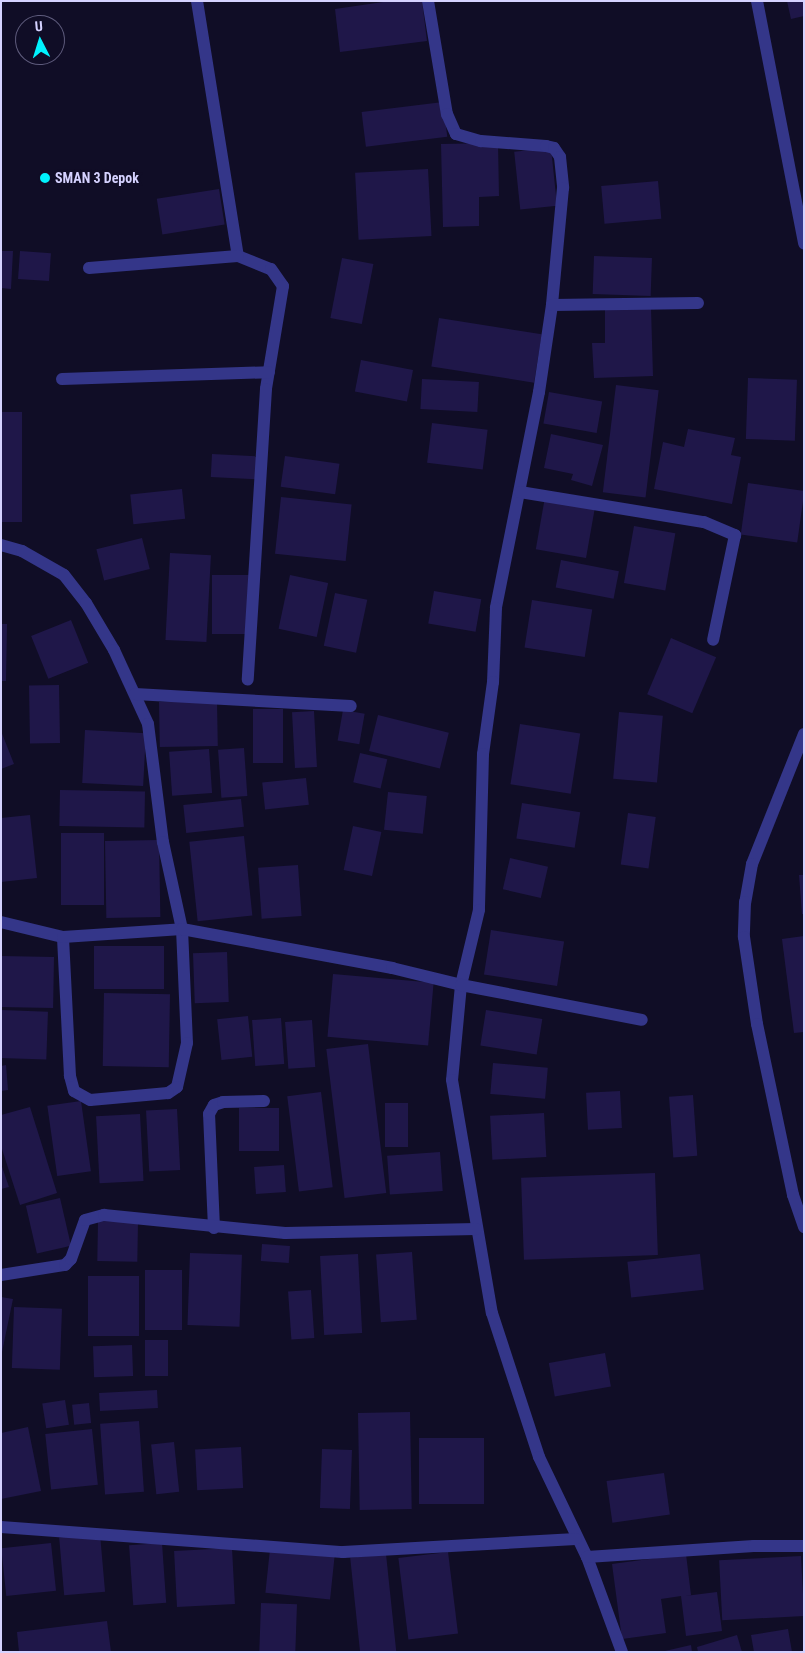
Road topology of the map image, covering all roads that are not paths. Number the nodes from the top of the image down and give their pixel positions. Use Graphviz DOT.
graph roads {
  1 [pos="197,1"];
  2 [pos="428,1"];
  3 [pos="757,1"];
  4 [pos="804,243"];
  5 [pos="238,256"];
  6 [pos="89,268"];
  7 [pos="698,303"];
  8 [pos="552,305"];
  9 [pos="269,372"];
  10 [pos="62,379"];
  11 [pos="520,492"];
  12 [pos="1,546"];
  13 [pos="713,640"];
  14 [pos="248,679"];
  15 [pos="135,694"];
  16 [pos="351,706"];
  17 [pos="804,734"];
  18 [pos="1,922"];
  19 [pos="182,929"];
  20 [pos="63,937"];
  21 [pos="461,985"];
  22 [pos="642,1020"];
  23 [pos="264,1101"];
  24 [pos="804,1227"];
  25 [pos="214,1228"];
  26 [pos="476,1229"];
  27 [pos="1,1274"];
  28 [pos="1,1527"];
  29 [pos="576,1539"];
  30 [pos="804,1546"];
  31 [pos="587,1558"];
  32 [pos="622,1652"];
  1 -- 5 [label="street"];
  2 -- 8 [label="street"];
  3 -- 4 [label="street"];
  5 -- 6 [label="street"];
  5 -- 9 [label="street"];
  7 -- 8 [label="street"];
  8 -- 11 [label="street"];
  9 -- 10 [label="street"];
  9 -- 14 [label="street"];
  11 -- 13 [label="street"];
  11 -- 21 [label="street"];
  12 -- 15 [label="street"];
  15 -- 16 [label="street"];
  15 -- 19 [label="street"];
  17 -- 24 [label="street"];
  18 -- 20 [label="street"];
  19 -- 20 [label="street"];
  19 -- 20 [label="street"];
  19 -- 21 [label="street"];
  21 -- 22 [label="street"];
  21 -- 26 [label="street"];
  23 -- 25 [label="street"];
  25 -- 26 [label="street"];
  25 -- 27 [label="street"];
  26 -- 29 [label="street"];
  28 -- 29 [label="street"];
  29 -- 31 [label="street"];
  30 -- 31 [label="street"];
  31 -- 32 [label="street"];
}
